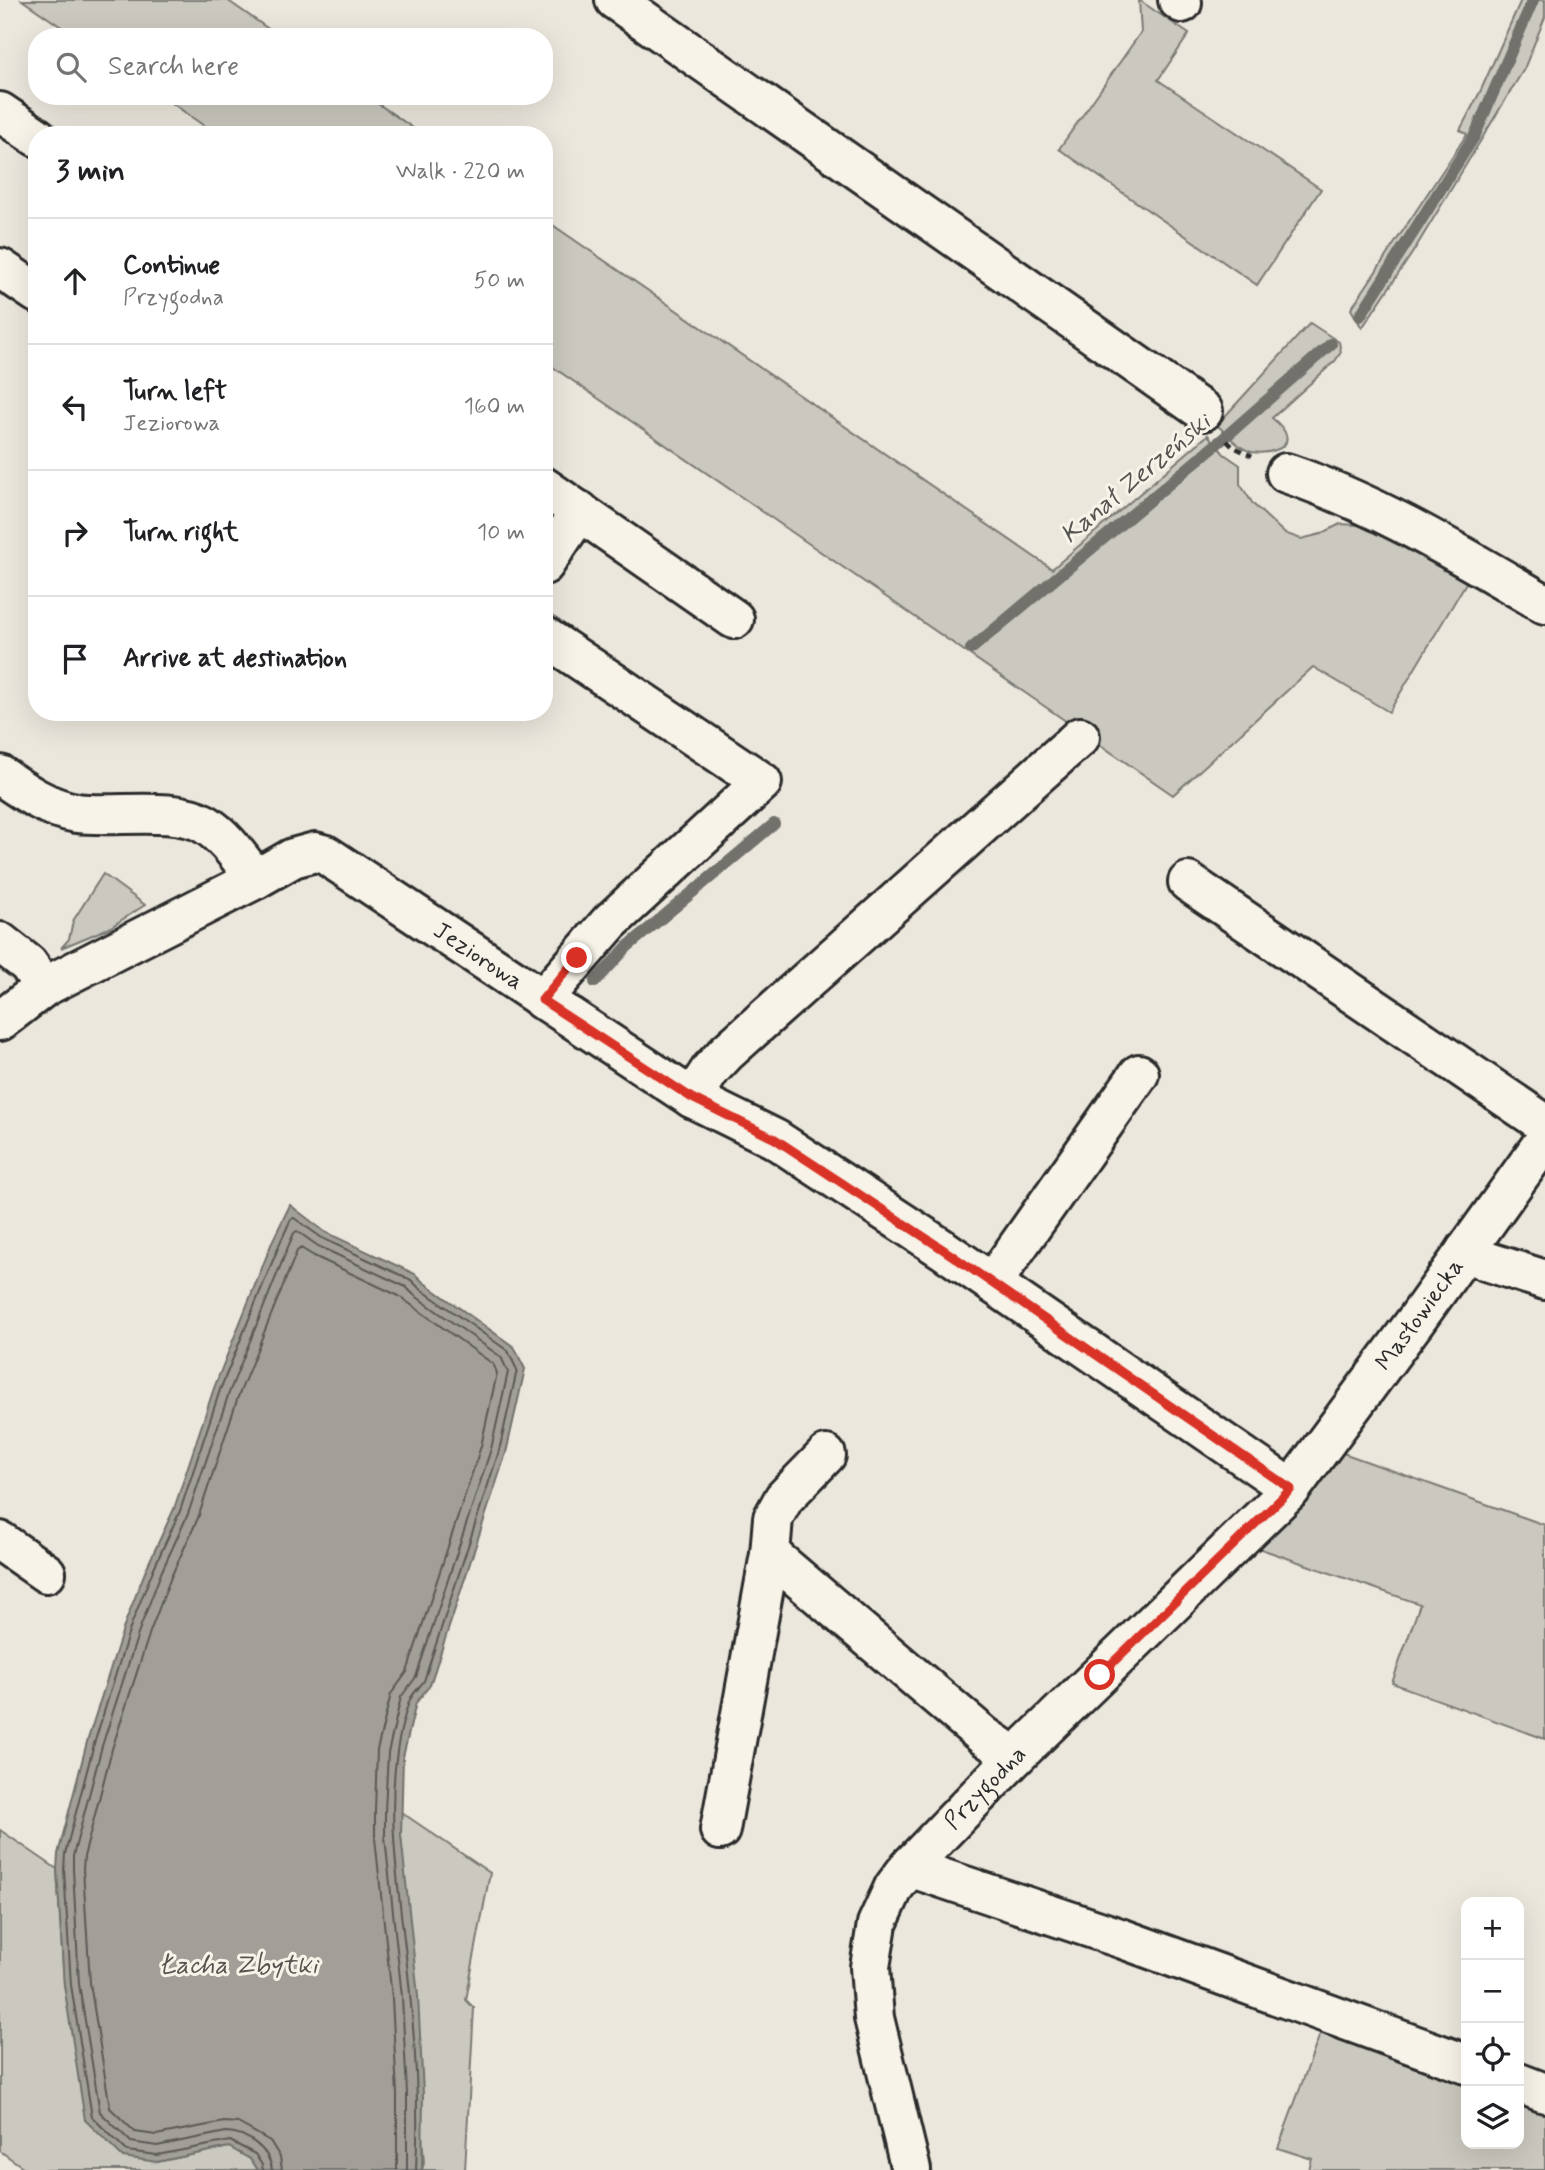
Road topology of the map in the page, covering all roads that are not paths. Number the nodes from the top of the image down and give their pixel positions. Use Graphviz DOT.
graph roads {
  1 [pos="615,0"];
  2 [pos="0,112"];
  3 [pos="28,131"];
  4 [pos="0,268"];
  5 [pos="28,287"];
  6 [pos="1203,411"];
  7 [pos="1286,473"];
  8 [pos="553,492"];
  9 [pos="580,511"];
  10 [pos="553,552"];
  11 [pos="1545,604"];
  12 [pos="734,619"];
  13 [pos="553,642"];
  14 [pos="1080,737"];
  15 [pos="0,775"];
  16 [pos="256,879"];
  17 [pos="1188,882"];
  18 [pos="0,942"];
  19 [pos="44,987"];
  20 [pos="542,1000"];
  21 [pos="0,1021"];
  22 [pos="1139,1074"];
  23 [pos="692,1098"];
  24 [pos="1545,1124"];
  25 [pos="1545,1140"];
  26 [pos="1466,1250"];
  27 [pos="1545,1280"];
  28 [pos="992,1283"];
  29 [pos="826,1455"];
  30 [pos="1291,1489"];
  31 [pos="0,1541"];
  32 [pos="770,1554"];
  33 [pos="46,1573"];
  34 [pos="1015,1757"];
  35 [pos="720,1830"];
  36 [pos="909,1867"];
  37 [pos="1461,2062"];
  38 [pos="1524,2085"];
  39 [pos="1545,2092"];
  40 [pos="911,2170"];
  1 -- 6 [label="street"];
  2 -- 3 [label="street"];
  4 -- 5 [label="street"];
  7 -- 11 [label="street"];
  8 -- 9 [label="street"];
  9 -- 10 [label="street"];
  9 -- 12 [label="street"];
  13 -- 20 [label="street"];
  14 -- 23 [label="street"];
  15 -- 16 [label="street"];
  16 -- 19 [label="street, Jeziorowa"];
  16 -- 20 [label="street, Jeziorowa"];
  17 -- 24 [label="street"];
  18 -- 19 [label="street"];
  19 -- 21 [label="street, Jeziorowa"];
  20 -- 23 [label="street, Jeziorowa"];
  22 -- 28 [label="street"];
  23 -- 28 [label="street, Jeziorowa"];
  25 -- 26 [label="street, Masłowiecka"];
  26 -- 27 [label="street"];
  26 -- 30 [label="street, Masłowiecka"];
  28 -- 30 [label="street, Jeziorowa"];
  29 -- 32 [label="street"];
  30 -- 34 [label="street, Przygodna"];
  31 -- 33 [label="street"];
  32 -- 34 [label="street"];
  32 -- 35 [label="street"];
  34 -- 36 [label="street, Przygodna"];
  36 -- 37 [label="street"];
  36 -- 40 [label="street, Przygodna"];
  38 -- 39 [label="street"];
}
